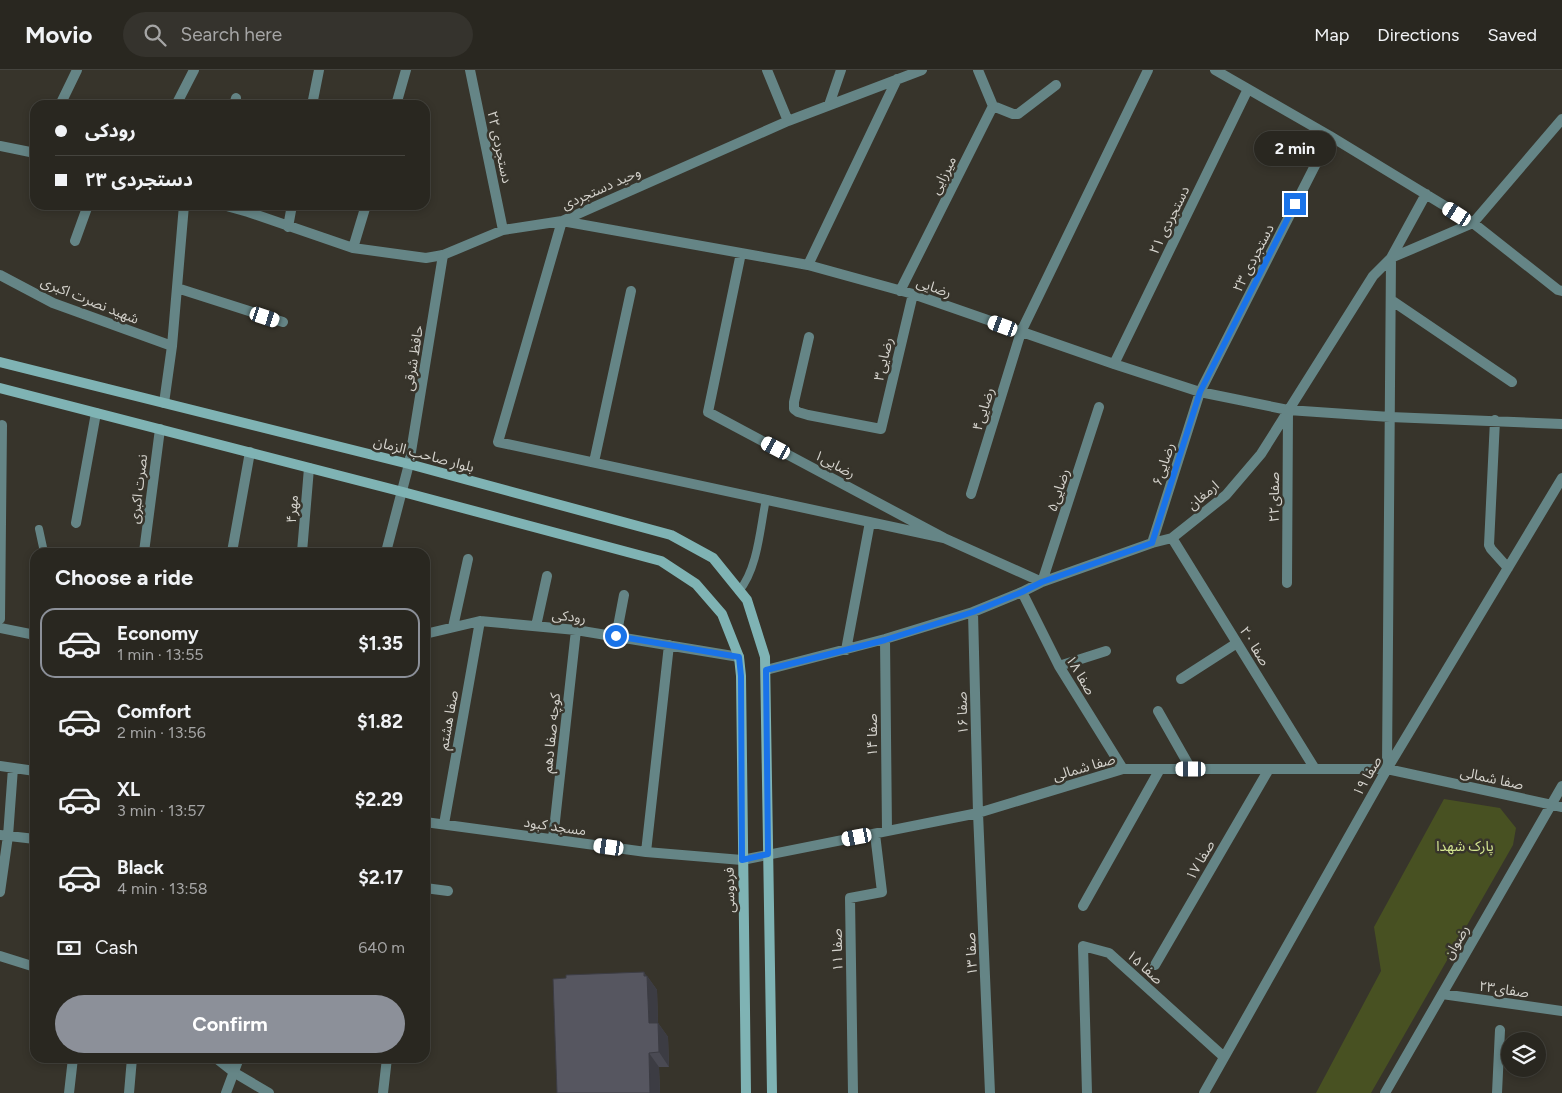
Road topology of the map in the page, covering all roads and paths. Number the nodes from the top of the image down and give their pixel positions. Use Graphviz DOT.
graph roads {
  1 [pos="77,70"];
  2 [pos="194,70"];
  3 [pos="319,70"];
  4 [pos="406,70"];
  5 [pos="470,70"];
  6 [pos="767,70"];
  7 [pos="842,70"];
  8 [pos="922,70"];
  9 [pos="978,70"];
  10 [pos="1148,70"];
  11 [pos="1216,70"];
  12 [pos="897,79"];
  13 [pos="1056,85"];
  14 [pos="1248,89"];
  15 [pos="62,100"];
  16 [pos="179,100"];
  17 [pos="313,100"];
  18 [pos="397,100"];
  19 [pos="829,105"];
  20 [pos="993,106"];
  21 [pos="1562,119"];
  22 [pos="788,121"];
  23 [pos="1330,136"];
  24 [pos="0,146"];
  25 [pos="30,152"];
  26 [pos="1426,194"];
  27 [pos="86,210"];
  28 [pos="184,210"];
  29 [pos="241,210"];
  30 [pos="291,210"];
  31 [pos="364,210"];
  32 [pos="562,221"];
  33 [pos="1473,223"];
  34 [pos="288,227"];
  35 [pos="503,230"];
  36 [pos="75,241"];
  37 [pos="352,248"];
  38 [pos="741,253"];
  39 [pos="443,255"];
  40 [pos="1391,258"];
  41 [pos="808,265"];
  42 [pos="0,275"];
  43 [pos="176,288"];
  44 [pos="631,291"];
  45 [pos="900,291"];
  46 [pos="1562,291"];
  47 [pos="912,294"];
  48 [pos="1391,300"];
  49 [pos="283,322"];
  50 [pos="1021,332"];
  51 [pos="810,337"];
  52 [pos="172,346"];
  53 [pos="0,362"];
  54 [pos="1114,364"];
  55 [pos="1512,382"];
  56 [pos="0,388"];
  57 [pos="1200,392"];
  58 [pos="164,403"];
  59 [pos="1099,407"];
  60 [pos="1288,410"];
  61 [pos="96,413"];
  62 [pos="1390,417"];
  63 [pos="1495,420"];
  64 [pos="1562,424"];
  65 [pos="2,425"];
  66 [pos="160,429"];
  67 [pos="250,452"];
  68 [pos="594,462"];
  69 [pos="410,464"];
  70 [pos="309,468"];
  71 [pos="1562,478"];
  72 [pos="403,492"];
  73 [pos="971,494"];
  74 [pos="766,499"];
  75 [pos="870,522"];
  76 [pos="76,523"];
  77 [pos="39,529"];
  78 [pos="944,538"];
  79 [pos="1172,538"];
  80 [pos="1152,543"];
  81 [pos="43,548"];
  82 [pos="145,548"];
  83 [pos="233,548"];
  84 [pos="302,548"];
  85 [pos="387,548"];
  86 [pos="468,559"];
  87 [pos="1508,568"];
  88 [pos="547,576"];
  89 [pos="1042,582"];
  90 [pos="1287,583"];
  91 [pos="739,591"];
  92 [pos="1022,592"];
  93 [pos="624,595"];
  94 [pos="973,612"];
  95 [pos="0,619"];
  96 [pos="480,621"];
  97 [pos="536,626"];
  98 [pos="453,627"];
  99 [pos="0,628"];
  100 [pos="576,630"];
  101 [pos="430,633"];
  102 [pos="30,634"];
  103 [pos="616,636"];
  104 [pos="885,640"];
  105 [pos="1237,643"];
  106 [pos="669,645"];
  107 [pos="846,650"];
  108 [pos="1106,651"];
  109 [pos="739,657"];
  110 [pos="1059,666"];
  111 [pos="766,670"];
  112 [pos="1181,679"];
  113 [pos="1158,711"];
  114 [pos="0,766"];
  115 [pos="13,768"];
  116 [pos="1123,769"];
  117 [pos="1160,769"];
  118 [pos="1191,769"];
  119 [pos="1269,769"];
  120 [pos="1315,769"];
  121 [pos="1387,769"];
  122 [pos="30,770"];
  123 [pos="1562,786"];
  124 [pos="1551,805"];
  125 [pos="1562,807"];
  126 [pos="978,813"];
  127 [pos="430,823"];
  128 [pos="444,824"];
  129 [pos="887,831"];
  130 [pos="875,834"];
  131 [pos="4,835"];
  132 [pos="30,838"];
  133 [pos="553,839"];
  134 [pos="646,852"];
  135 [pos="768,854"];
  136 [pos="742,860"];
  137 [pos="430,889"];
  138 [pos="448,891"];
  139 [pos="0,892"];
  140 [pos="1082,906"];
  141 [pos="0,956"];
  142 [pos="1155,964"];
  143 [pos="30,965"];
  144 [pos="1442,994"];
  145 [pos="1562,1011"];
  146 [pos="1500,1030"];
  147 [pos="1224,1057"];
  148 [pos="73,1063"];
  149 [pos="132,1063"];
  150 [pos="222,1063"];
  151 [pos="238,1063"];
  152 [pos="386,1063"];
  153 [pos="235,1073"];
  154 [pos="70,1093"];
  155 [pos="129,1093"];
  156 [pos="226,1093"];
  157 [pos="269,1093"];
  158 [pos="383,1093"];
  159 [pos="746,1093"];
  160 [pos="772,1093"];
  161 [pos="853,1093"];
  162 [pos="990,1093"];
  163 [pos="1087,1093"];
  164 [pos="1204,1093"];
  165 [pos="1386,1093"];
  166 [pos="1497,1093"];
  1 -- 15 [label="street"];
  2 -- 16 [label="street"];
  3 -- 17 [label="street"];
  4 -- 18 [label="street"];
  5 -- 35 [label="street, دستجردی ۲۲"];
  6 -- 22 [label="street"];
  7 -- 19 [label="street"];
  8 -- 12 [label="street, وحید دستجردی"];
  9 -- 20 [label="street"];
  10 -- 50 [label="street, رضایی۴"];
  11 -- 14 [label="street"];
  12 -- 19 [label="street, وحید دستجردی"];
  12 -- 41 [label="street"];
  13 -- 20 [label="street"];
  14 -- 23 [label="street"];
  14 -- 54 [label="street, دستجردی ۲۱"];
  19 -- 22 [label="street, وحید دستجردی"];
  20 -- 45 [label="street, میرزایی"];
  21 -- 33 [label="street"];
  22 -- 32 [label="street, وحید دستجردی"];
  23 -- 26 [label="street"];
  23 -- 57 [label="street, دستجردی ۲۳"];
  24 -- 25 [label="street"];
  26 -- 33 [label="street"];
  26 -- 40 [label="street"];
  27 -- 36 [label="street"];
  28 -- 43 [label="street"];
  29 -- 34 [label="street, وحید دستجردی"];
  30 -- 34 [label="street"];
  31 -- 37 [label="street"];
  32 -- 35 [label="street, وحید دستجردی"];
  32 -- 38 [label="street, رضایی"];
  32 -- 68 [label="street"];
  33 -- 40 [label="street"];
  33 -- 46 [label="street"];
  34 -- 37 [label="street, وحید دستجردی"];
  35 -- 39 [label="street, وحید دستجردی"];
  37 -- 39 [label="street, وحید دستجردی"];
  38 -- 41 [label="street, رضایی"];
  38 -- 78 [label="street, رضایی۱"];
  39 -- 69 [label="street, حافظ شرقی"];
  40 -- 48 [label="street"];
  40 -- 60 [label="street, ارمغان"];
  41 -- 45 [label="street, رضایی"];
  42 -- 52 [label="street, شهید نصرت اکبری"];
  43 -- 49 [label="street"];
  43 -- 52 [label="street"];
  44 -- 68 [label="street"];
  45 -- 47 [label="street, رضایی"];
  47 -- 50 [label="street, رضایی"];
  47 -- 51 [label="street, رضایی۳"];
  48 -- 55 [label="street"];
  48 -- 62 [label="street"];
  50 -- 54 [label="street, رضایی"];
  50 -- 73 [label="street, رضایی۴"];
  52 -- 58 [label="street"];
  53 -- 58 [label="main road, بلوار صاحب الزمان"];
  54 -- 57 [label="street, رضایی"];
  56 -- 61 [label="main road"];
  57 -- 60 [label="street, رضایی"];
  57 -- 80 [label="street, رضایی۶"];
  58 -- 69 [label="main road, بلوار صاحب الزمان"];
  59 -- 89 [label="street, رضایی۵"];
  60 -- 62 [label="street"];
  60 -- 79 [label="street, ارمغان"];
  60 -- 90 [label="street, صفای۲۲"];
  61 -- 66 [label="main road"];
  61 -- 76 [label="street"];
  62 -- 63 [label="street"];
  62 -- 121 [label="street"];
  63 -- 64 [label="street"];
  63 -- 87 [label="street"];
  65 -- 95 [label="street"];
  66 -- 67 [label="main road"];
  66 -- 82 [label="street, نصرت اکبری"];
  67 -- 70 [label="main road"];
  67 -- 83 [label="street"];
  68 -- 74 [label="street"];
  69 -- 72 [label="street, حافظ شرقی"];
  69 -- 91 [label="main road, بلوار صاحب الزمان"];
  70 -- 72 [label="main road"];
  70 -- 84 [label="street, مهر۴"];
  71 -- 87 [label="street, صفا ۱۹"];
  72 -- 85 [label="street"];
  72 -- 109 [label="main road"];
  74 -- 75 [label="street"];
  74 -- 91 [label="lane"];
  75 -- 78 [label="street"];
  75 -- 107 [label="street"];
  77 -- 81 [label="lane"];
  78 -- 89 [label="street, رضایی۱"];
  79 -- 80 [label="street, ارمغان"];
  79 -- 105 [label="street, صفا ۲۰"];
  80 -- 89 [label="street, ارمغان"];
  86 -- 98 [label="street"];
  87 -- 121 [label="street, صفا ۱۹"];
  88 -- 97 [label="street"];
  89 -- 92 [label="street, ارمغان"];
  91 -- 111 [label="main road, بلوار صاحب الزمان"];
  92 -- 94 [label="street, ارمغان"];
  92 -- 110 [label="street, صفا ۱۸"];
  93 -- 103 [label="street"];
  94 -- 104 [label="street, ارمغان"];
  94 -- 126 [label="street, صفا ۱۶"];
  96 -- 97 [label="street, رودکی"];
  96 -- 98 [label="street, رودکی"];
  96 -- 128 [label="street, صفا هشتم"];
  97 -- 100 [label="street, رودکی"];
  98 -- 101 [label="street, رودکی"];
  99 -- 102 [label="street"];
  100 -- 103 [label="street, رودکی"];
  100 -- 133 [label="street, کوچه صفا دهم"];
  103 -- 106 [label="street, رودکی"];
  104 -- 107 [label="street, ارمغان"];
  104 -- 129 [label="street, صفا ۱۴"];
  105 -- 112 [label="street"];
  105 -- 120 [label="street, صفا ۲۰"];
  106 -- 109 [label="street, رودکی"];
  106 -- 134 [label="street"];
  107 -- 111 [label="street, ارمغان"];
  108 -- 110 [label="street"];
  109 -- 136 [label="main road, فردوسی"];
  110 -- 116 [label="street, صفا ۱۸"];
  111 -- 135 [label="main road"];
  113 -- 118 [label="street"];
  114 -- 115 [label="street"];
  115 -- 122 [label="street"];
  115 -- 131 [label="street"];
  116 -- 117 [label="street, صفا شمالی"];
  116 -- 126 [label="street, صفا شمالی"];
  117 -- 118 [label="street, صفا شمالی"];
  117 -- 140 [label="street"];
  118 -- 119 [label="street, صفا شمالی"];
  119 -- 120 [label="street, صفا شمالی"];
  119 -- 142 [label="street, صفا ۱۷"];
  120 -- 121 [label="street, صفا شمالی"];
  121 -- 124 [label="street, صفا شمالی"];
  121 -- 147 [label="street, صفا ۱۹"];
  123 -- 124 [label="street, رضوان"];
  124 -- 125 [label="street, صفا شمالی"];
  124 -- 144 [label="street, رضوان"];
  126 -- 129 [label="street, صفا شمالی"];
  126 -- 162 [label="street, صفا ۱۳"];
  127 -- 128 [label="street, مسجد کبود"];
  128 -- 133 [label="street, مسجد کبود"];
  129 -- 130 [label="street, صفا شمالی"];
  130 -- 135 [label="street, صفا شمالی"];
  130 -- 161 [label="street, صفا ۱۱"];
  131 -- 132 [label="street"];
  131 -- 139 [label="street"];
  133 -- 134 [label="street, مسجد کبود"];
  134 -- 136 [label="street, مسجد کبود"];
  135 -- 136 [label="street, صفا شمالی"];
  135 -- 160 [label="main road"];
  136 -- 159 [label="main road, فردوسی"];
  137 -- 138 [label="street"];
  141 -- 143 [label="street"];
  144 -- 145 [label="street, صفای۲۳"];
  144 -- 165 [label="street, رضوان"];
  146 -- 166 [label="street"];
  147 -- 163 [label="street, صفا ۱۵"];
  147 -- 164 [label="street, صفا ۱۹"];
  148 -- 154 [label="street"];
  149 -- 155 [label="street"];
  150 -- 153 [label="street"];
  151 -- 153 [label="street"];
  152 -- 158 [label="street"];
  153 -- 156 [label="street"];
  153 -- 157 [label="street"];
}
